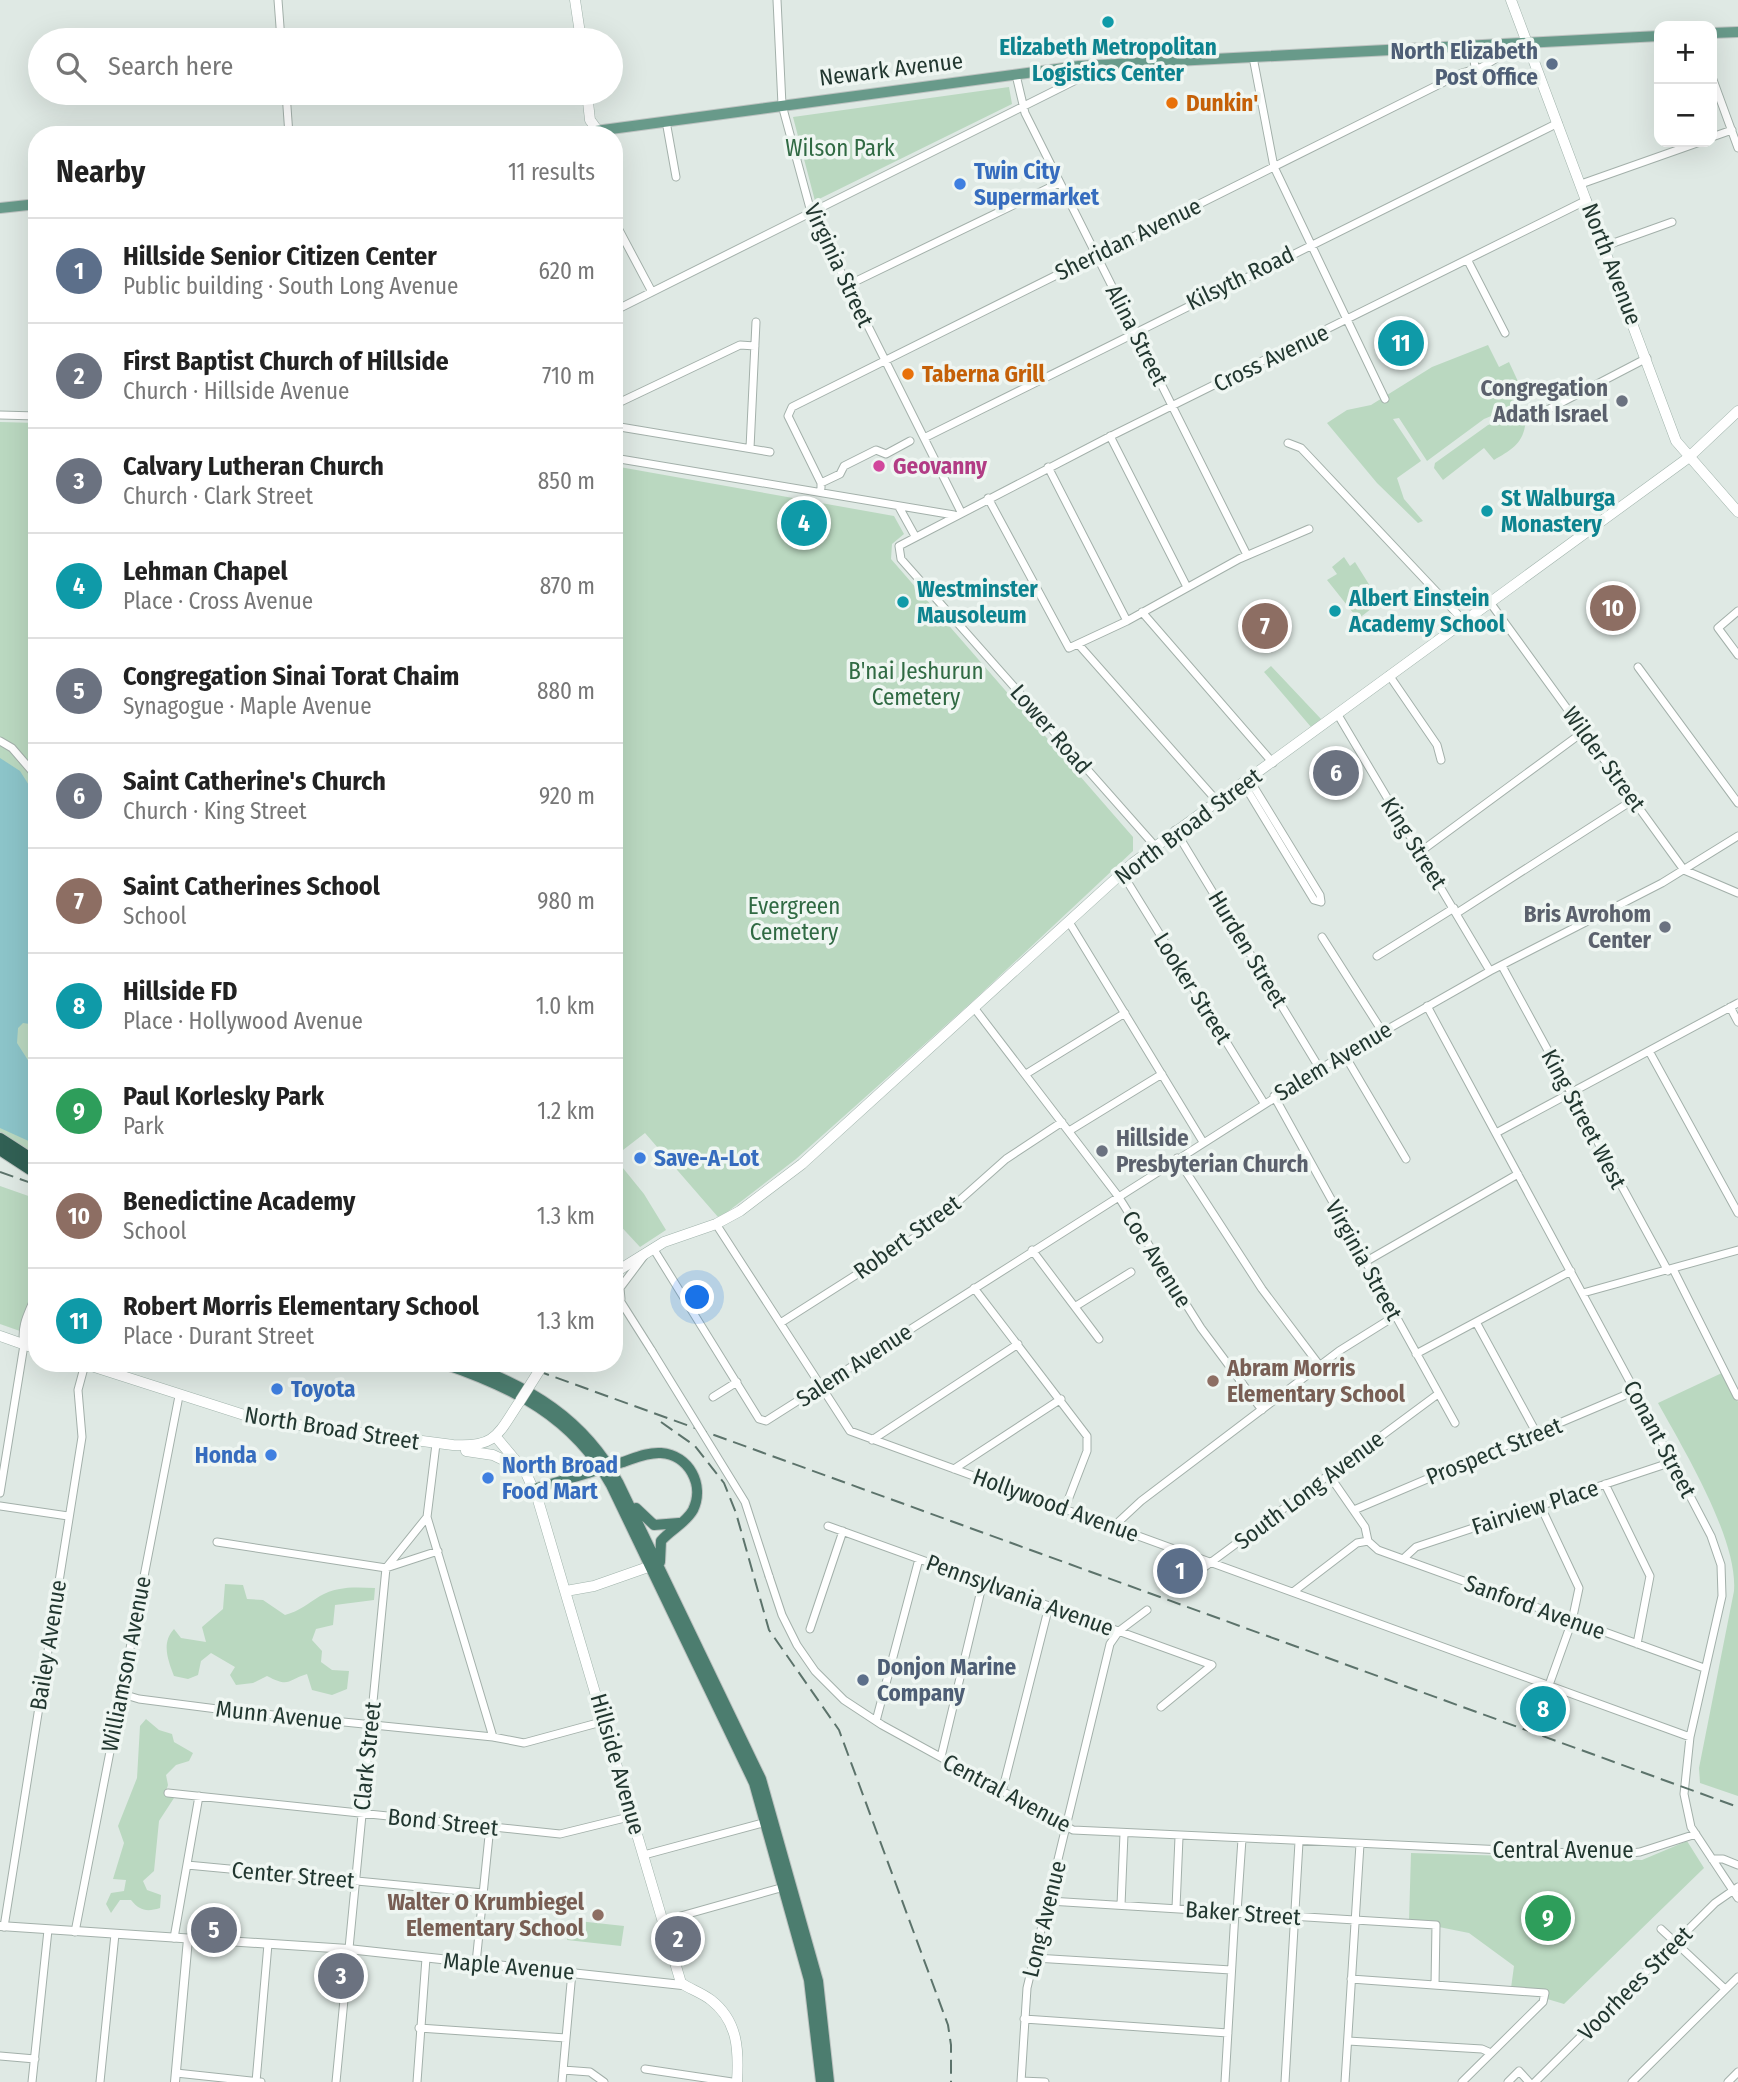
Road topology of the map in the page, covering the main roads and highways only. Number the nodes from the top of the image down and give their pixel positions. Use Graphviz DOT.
graph roads {
  1 [pos="575,0"];
  2 [pos="1511,0"];
  3 [pos="578,28"];
  4 [pos="1738,32"];
  5 [pos="1717,33"];
  6 [pos="1654,36"];
  7 [pos="1524,43"];
  8 [pos="588,105"];
  9 [pos="594,126"];
  10 [pos="623,129"];
  11 [pos="28,205"];
  12 [pos="0,208"];
  13 [pos="1738,411"];
  14 [pos="1688,458"];
  15 [pos="1738,512"];
  16 [pos="0,1139"];
  17 [pos="0,1149"];
  18 [pos="28,1162"];
  19 [pos="28,1164"];
  20 [pos="623,1267"];
  21 [pos="0,1336"];
  22 [pos="28,1346"];
  23 [pos="107,1372"];
  24 [pos="464,1372"];
  25 [pos="488,1372"];
  26 [pos="538,1372"];
  27 [pos="496,1437"];
  28 [pos="453,1445"];
  29 [pos="526,1473"];
  30 [pos="618,1482"];
  31 [pos="534,1489"];
  32 [pos="682,1522"];
  33 [pos="656,1569"];
  34 [pos="566,1591"];
  35 [pos="735,2082"];
  36 [pos="821,2082"];
  37 [pos="829,2082"];
  1 -- 3 [label="main road"];
  2 -- 7 [label="main road, North Avenue"];
  4 -- 5 [label="main road"];
  6 -- 7 [label="main road, Newark Avenue"];
  7 -- 10 [label="main road, Newark Avenue"];
  7 -- 14 [label="main road, North Avenue"];
  8 -- 9 [label="main road"];
  11 -- 12 [label="main road"];
  13 -- 14 [label="main road, North Broad Street"];
  14 -- 15 [label="main road, North Avenue"];
  14 -- 20 [label="main road, North Broad Street"];
  16 -- 18 [label="highway"];
  17 -- 19 [label="highway"];
  21 -- 22 [label="main road"];
  23 -- 28 [label="main road, North Broad Street"];
  24 -- 33 [label="highway"];
  25 -- 30 [label="highway"];
  26 -- 27 [label="main road, bridge"];
  27 -- 28 [label="main road, North Broad Street"];
  27 -- 29 [label="main road, Hillside Avenue"];
  28 -- 29 [label="main road"];
  29 -- 31 [label="main road, Hillside Avenue"];
  30 -- 32 [label="highway"];
  30 -- 33 [label="highway"];
  31 -- 32 [label="highway, bridge"];
  31 -- 34 [label="main road, Hillside Avenue"];
  32 -- 33 [label="highway"];
  33 -- 34 [label="main road"];
  33 -- 36 [label="highway"];
  33 -- 37 [label="highway"];
  34 -- 35 [label="main road, Hillside Avenue"];
}
